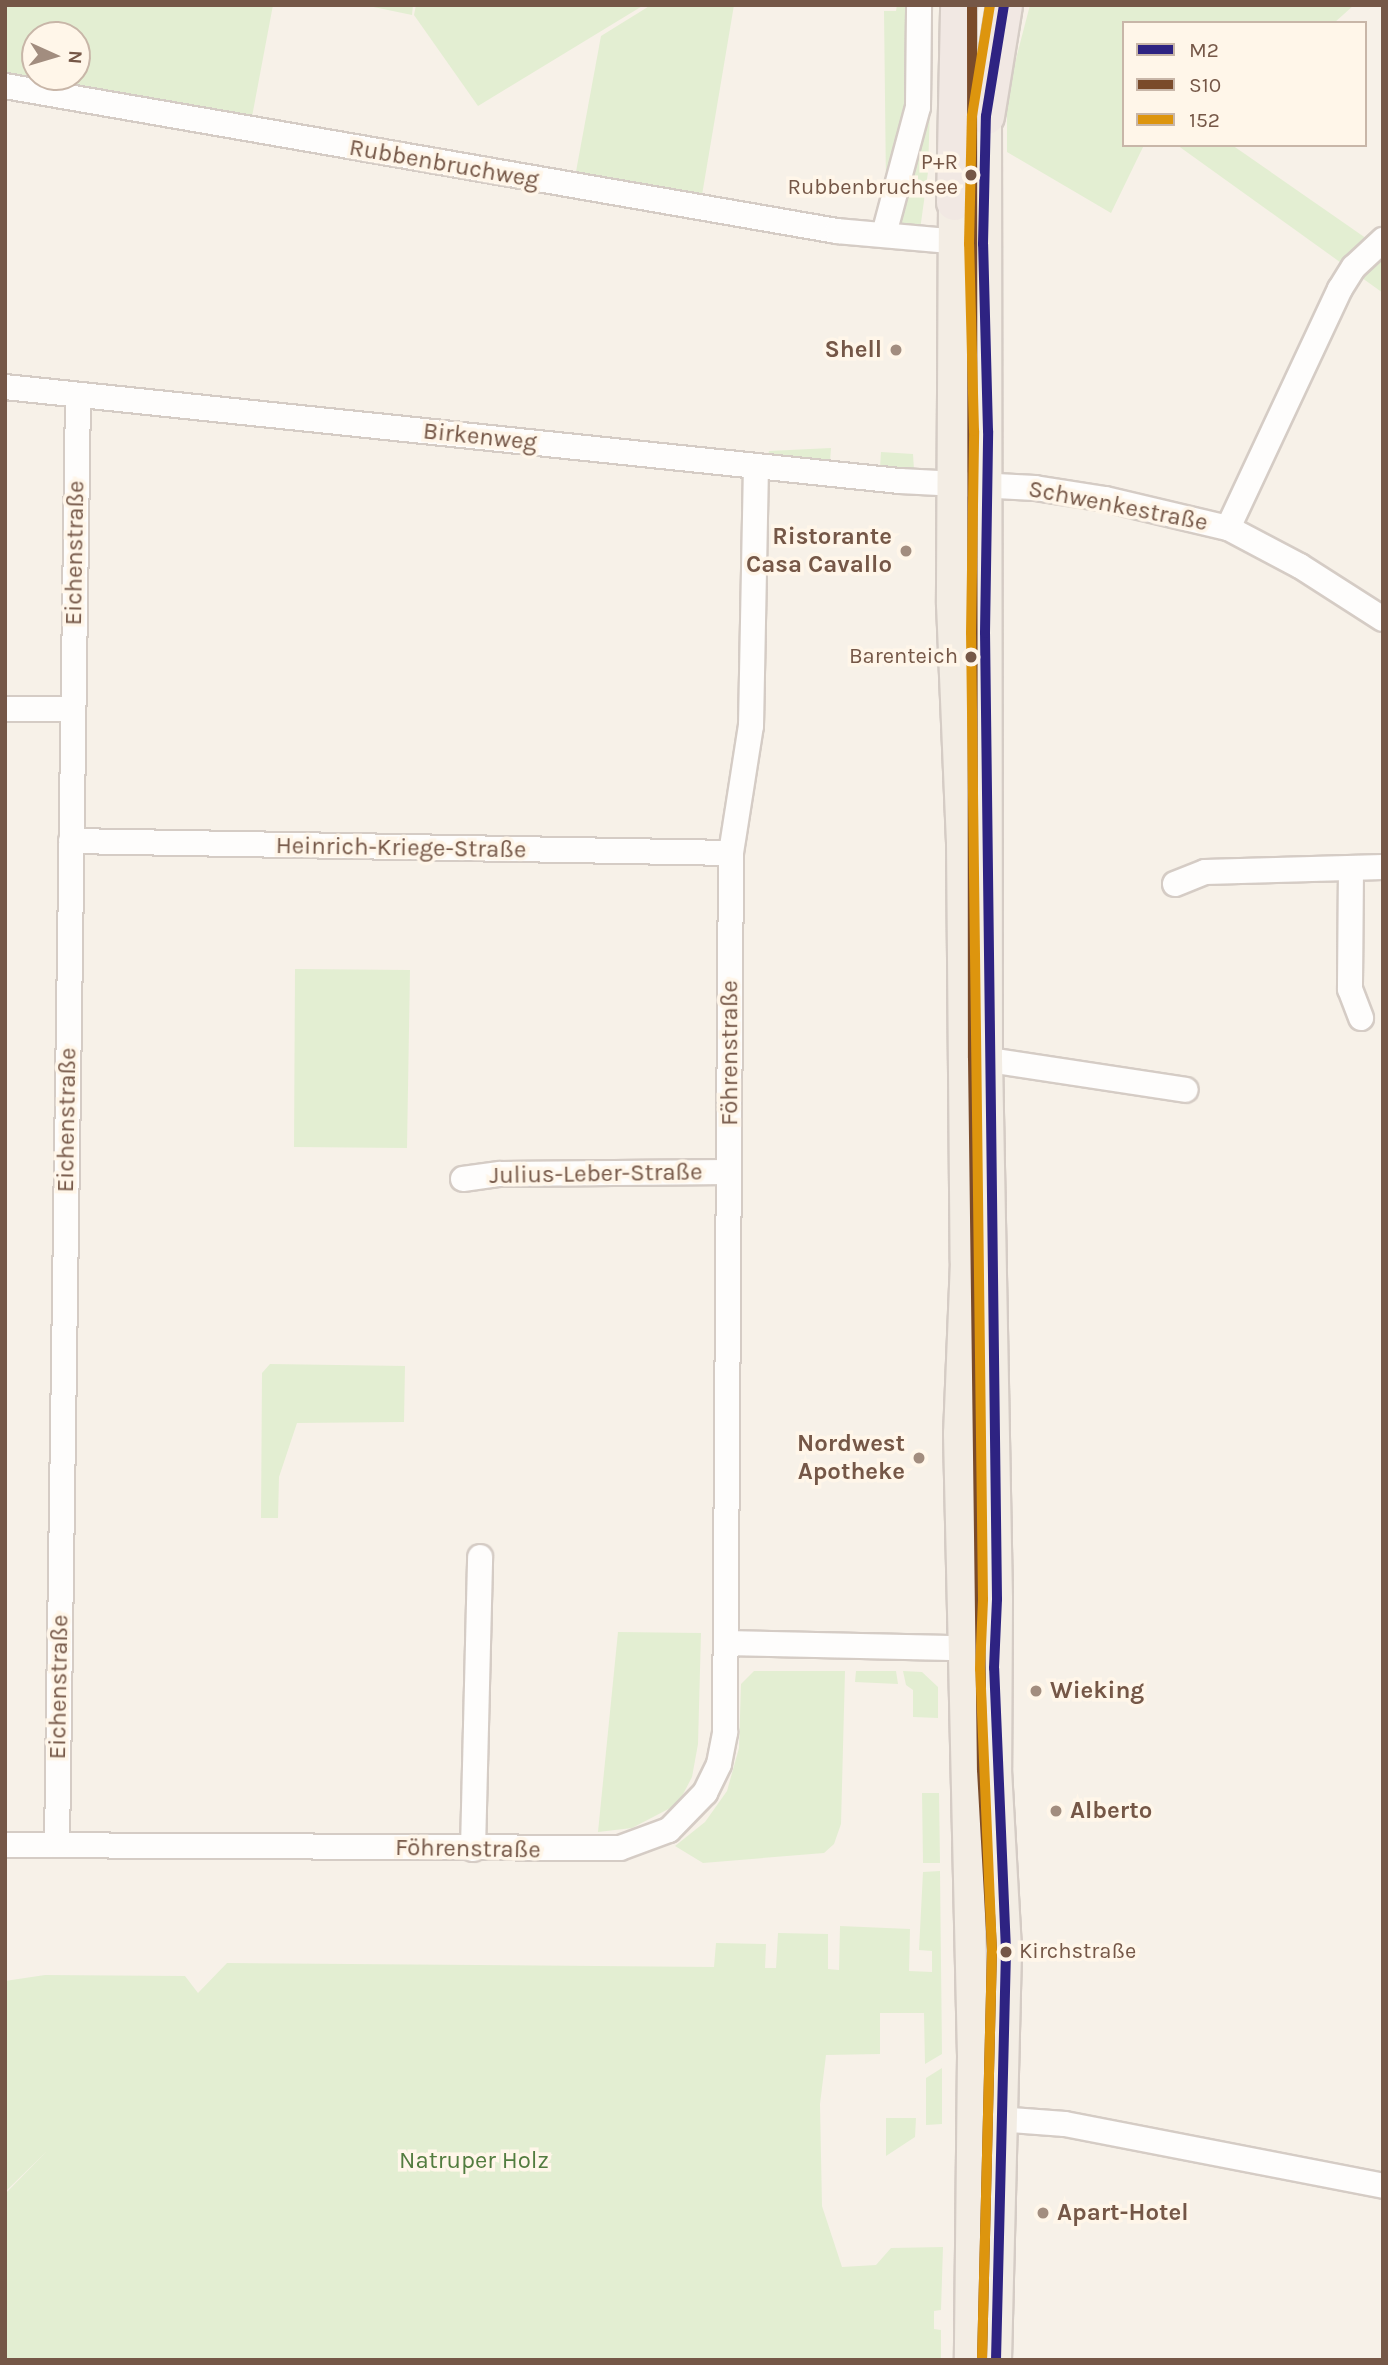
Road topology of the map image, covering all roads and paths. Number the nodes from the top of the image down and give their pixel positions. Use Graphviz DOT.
graph roads {
  1 [pos="919,5"];
  2 [pos="958,5"];
  3 [pos="986,5"];
  4 [pos="1004,5"];
  5 [pos="5,86"];
  6 [pos="986,116"];
  7 [pos="954,202"];
  8 [pos="884,234"];
  9 [pos="1383,240"];
  10 [pos="953,242"];
  11 [pos="983,244"];
  12 [pos="5,387"];
  13 [pos="78,394"];
  14 [pos="756,466"];
  15 [pos="954,483"];
  16 [pos="986,485"];
  17 [pos="1228,528"];
  18 [pos="1383,619"];
  19 [pos="5,709"];
  20 [pos="73,709"];
  21 [pos="71,841"];
  22 [pos="731,853"];
  23 [pos="1383,867"];
  24 [pos="1351,869"];
  25 [pos="1175,884"];
  26 [pos="1361,1018"];
  27 [pos="975,1057"];
  28 [pos="1186,1090"];
  29 [pos="729,1172"];
  30 [pos="463,1179"];
  31 [pos="480,1557"];
  32 [pos="727,1643"];
  33 [pos="963,1649"];
  34 [pos="994,1649"];
  35 [pos="5,1845"];
  36 [pos="57,1845"];
  37 [pos="473,1849"];
  38 [pos="972,2118"];
  39 [pos="1004,2119"];
  40 [pos="1383,2186"];
  41 [pos="970,2360"];
  42 [pos="996,2360"];
  1 -- 8 [label="street"];
  2 -- 7 [label="highway"];
  3 -- 6 [label="highway"];
  4 -- 6 [label="highway"];
  5 -- 8 [label="street, Rubbenbruchweg"];
  6 -- 11 [label="main road"];
  7 -- 10 [label="main road"];
  8 -- 10 [label="street, Rubbenbruchweg"];
  9 -- 17 [label="street"];
  10 -- 11 [label="street, Rubbenbruchweg"];
  10 -- 15 [label="main road"];
  11 -- 16 [label="main road"];
  12 -- 13 [label="street, Birkenweg"];
  13 -- 14 [label="street, Birkenweg"];
  13 -- 20 [label="street, Eichenstraße"];
  14 -- 15 [label="street, Birkenweg"];
  14 -- 22 [label="street, Föhrenstraße"];
  15 -- 16 [label="street, Schwenkestraße"];
  15 -- 27 [label="main road"];
  16 -- 17 [label="street, Schwenkestraße"];
  16 -- 27 [label="main road"];
  17 -- 18 [label="street, Schwenkestraße"];
  19 -- 20 [label="street"];
  20 -- 21 [label="street, Eichenstraße"];
  21 -- 22 [label="street, Heinrich-Kriege-Straße"];
  21 -- 36 [label="street, Eichenstraße"];
  22 -- 29 [label="street, Föhrenstraße"];
  23 -- 24 [label="street"];
  24 -- 25 [label="street"];
  24 -- 26 [label="street"];
  27 -- 28 [label="street"];
  27 -- 33 [label="main road"];
  27 -- 34 [label="main road"];
  29 -- 30 [label="street, Julius-Leber-Straße"];
  29 -- 32 [label="street, Föhrenstraße"];
  31 -- 37 [label="street"];
  32 -- 33 [label="street"];
  32 -- 37 [label="street, Föhrenstraße"];
  33 -- 34 [label="street"];
  33 -- 38 [label="main road"];
  34 -- 39 [label="main road"];
  35 -- 36 [label="street, Föhrenstraße"];
  36 -- 37 [label="street, Föhrenstraße"];
  38 -- 39 [label="street"];
  38 -- 41 [label="main road"];
  39 -- 40 [label="street"];
  39 -- 42 [label="main road"];
}
